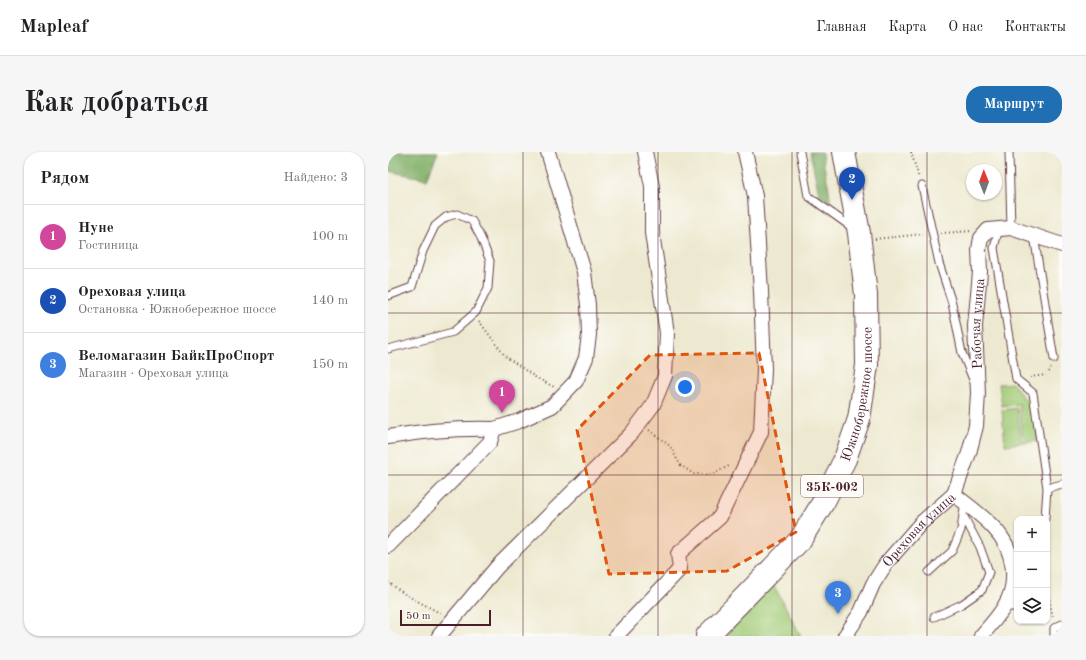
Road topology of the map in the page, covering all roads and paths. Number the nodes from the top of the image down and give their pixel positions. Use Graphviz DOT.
graph roads {
  1 [pos="548,152"];
  2 [pos="645,152"];
  3 [pos="745,152"];
  4 [pos="800,152"];
  5 [pos="844,152"];
  6 [pos="851,152"];
  7 [pos="912,152"];
  8 [pos="1009,152"];
  9 [pos="922,186"];
  10 [pos="1005,228"];
  11 [pos="859,233"];
  12 [pos="1034,236"];
  13 [pos="1062,245"];
  14 [pos="388,296"];
  15 [pos="476,312"];
  16 [pos="388,349"];
  17 [pos="1054,359"];
  18 [pos="1046,375"];
  19 [pos="1016,379"];
  20 [pos="564,393"];
  21 [pos="978,393"];
  22 [pos="640,424"];
  23 [pos="494,429"];
  24 [pos="388,437"];
  25 [pos="745,462"];
  26 [pos="1062,484"];
  27 [pos="1047,488"];
  28 [pos="961,504"];
  29 [pos="1045,516"];
  30 [pos="388,546"];
  31 [pos="929,572"];
  32 [pos="388,582"];
  33 [pos="1011,604"];
  34 [pos="1050,605"];
  35 [pos="934,617"];
  36 [pos="453,619"];
  37 [pos="1062,624"];
  38 [pos="1054,628"];
  39 [pos="439,636"];
  40 [pos="616,636"];
  41 [pos="707,636"];
  42 [pos="721,636"];
  43 [pos="845,636"];
  44 [pos="981,636"];
  45 [pos="1054,636"];
  1 -- 20 [label="street"];
  2 -- 22 [label="street"];
  3 -- 25 [label="street"];
  4 -- 11 [label="lane"];
  5 -- 11 [label="highway, Южнобережное шоссе / 35К-002"];
  6 -- 42 [label="highway, Южнобережное шоссе"];
  7 -- 9 [label="path"];
  8 -- 10 [label="lane"];
  9 -- 21 [label="lane"];
  10 -- 12 [label="street"];
  10 -- 19 [label="lane"];
  10 -- 21 [label="street, Рабочая улица"];
  11 -- 41 [label="highway, Южнобережное шоссе / 35К-002"];
  12 -- 13 [label="street"];
  12 -- 17 [label="lane"];
  14 -- 15 [label="lane"];
  15 -- 16 [label="lane"];
  15 -- 20 [label="path"];
  18 -- 19 [label="path"];
  19 -- 27 [label="lane"];
  20 -- 23 [label="street"];
  21 -- 28 [label="street, Рабочая улица"];
  22 -- 25 [label="path"];
  22 -- 36 [label="street"];
  23 -- 24 [label="street"];
  23 -- 30 [label="street"];
  25 -- 40 [label="street"];
  26 -- 27 [label="lane"];
  27 -- 29 [label="lane"];
  28 -- 31 [label="lane"];
  28 -- 33 [label="street, Ореховая улица"];
  28 -- 35 [label="lane"];
  28 -- 43 [label="street, Ореховая улица"];
  32 -- 36 [label="path"];
  33 -- 44 [label="street, Ореховая улица"];
  34 -- 38 [label="path"];
  36 -- 39 [label="street"];
  37 -- 38 [label="lane"];
  38 -- 45 [label="lane"];
}
